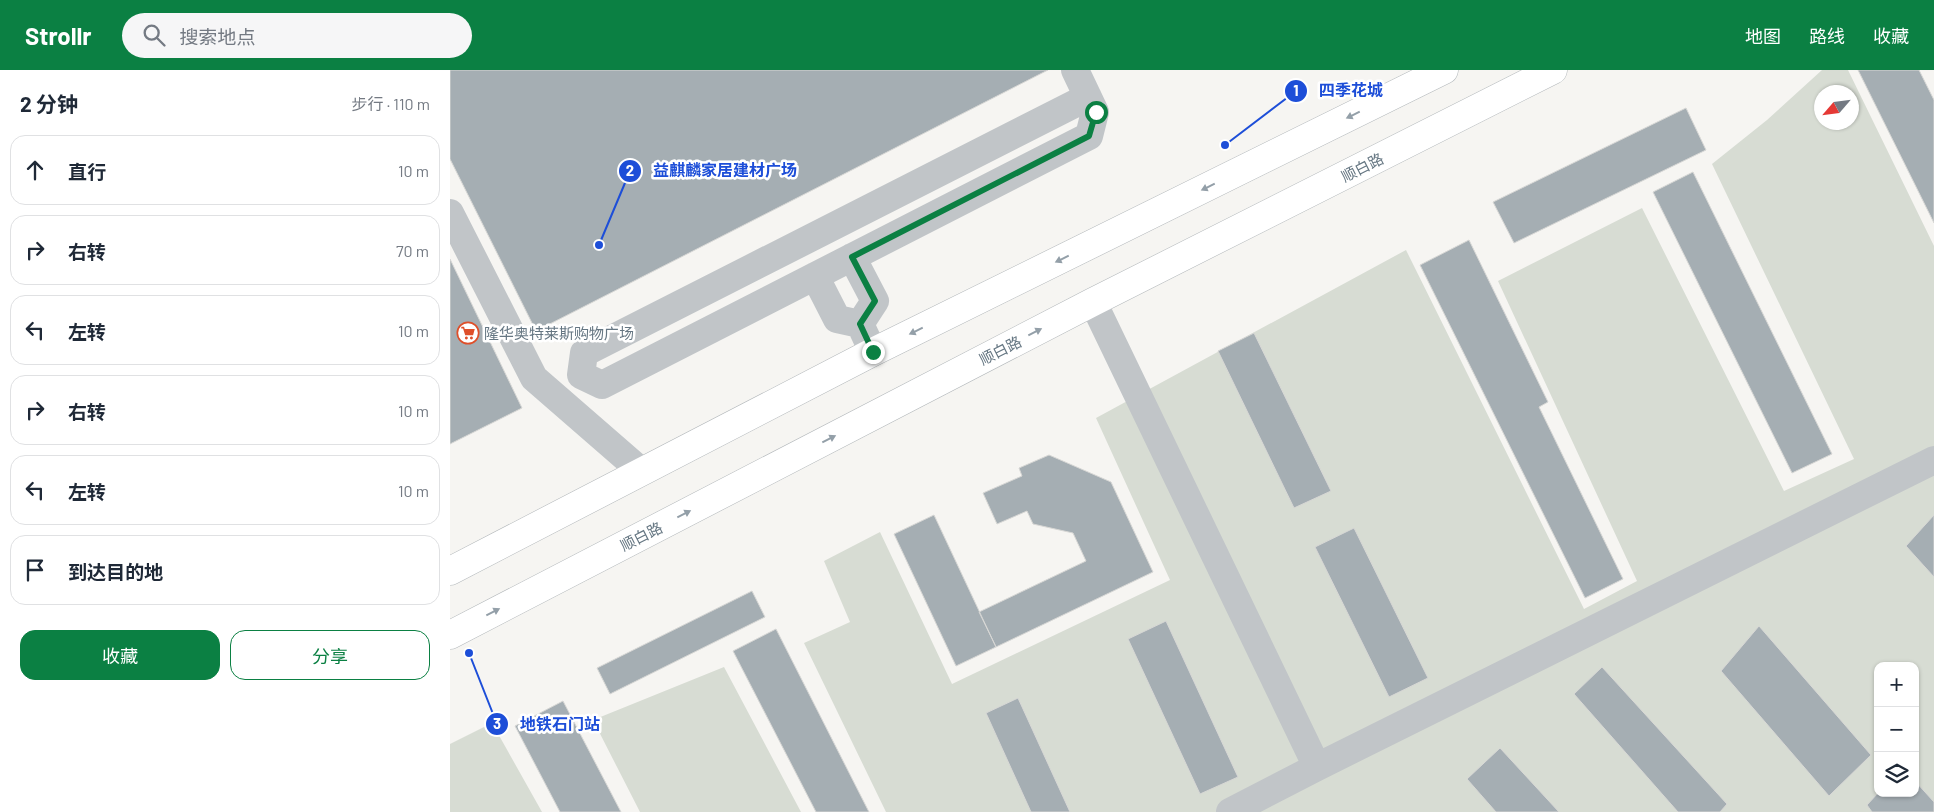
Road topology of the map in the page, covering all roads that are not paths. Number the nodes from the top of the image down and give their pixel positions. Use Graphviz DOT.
graph roads {
  1 [pos="1075,70"];
  2 [pos="1444,70"];
  3 [pos="1553,70"];
  4 [pos="1088,97"];
  5 [pos="450,213"];
  6 [pos="852,257"];
  7 [pos="814,276"];
  8 [pos="1093,302"];
  9 [pos="860,324"];
  10 [pos="873,352"];
  11 [pos="1934,460"];
  12 [pos="641,471"];
  13 [pos="450,571"];
  14 [pos="450,635"];
  15 [pos="1317,766"];
  16 [pos="1230,812"];
  1 -- 4 [label="street"];
  2 -- 10 [label="main road, one-way"];
  3 -- 8 [label="main road, 顺白路"];
  4 -- 6 [label="street"];
  4 -- 7 [label="street"];
  5 -- 12 [label="street"];
  6 -- 7 [label="street"];
  6 -- 9 [label="street"];
  7 -- 9 [label="street"];
  14 -- 8 [label="main road, 顺白路, one-way"];
  8 -- 15 [label="street"];
  9 -- 10 [label="street"];
  10 -- 12 [label="main road"];
  11 -- 15 [label="street"];
  12 -- 13 [label="main road"];
  15 -- 16 [label="street"];
}
